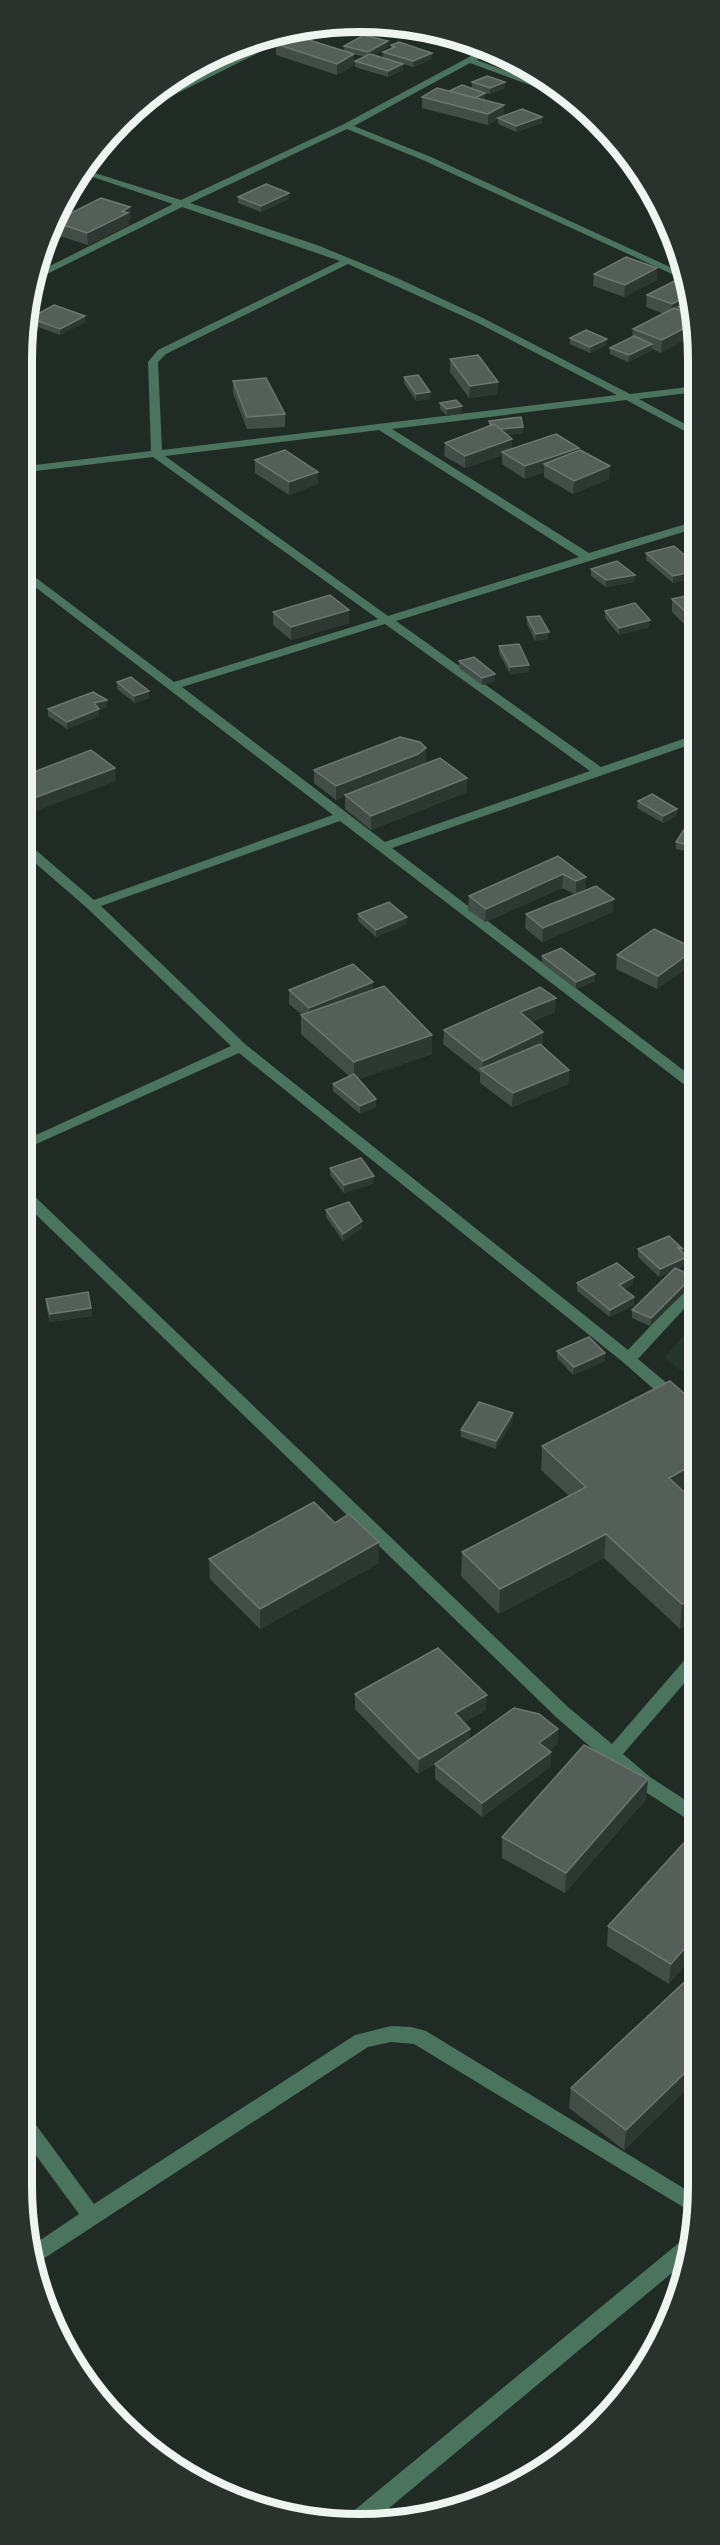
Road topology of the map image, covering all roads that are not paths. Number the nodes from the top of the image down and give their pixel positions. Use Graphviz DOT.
graph roads {
  1 [pos="271,44"];
  2 [pos="481,55"];
  3 [pos="472,61"];
  4 [pos="546,89"];
  5 [pos="162,98"];
  6 [pos="347,126"];
  7 [pos="89,174"];
  8 [pos="180,204"];
  9 [pos="347,261"];
  10 [pos="44,273"];
  11 [pos="677,274"];
  12 [pos="688,391"];
  13 [pos="629,398"];
  14 [pos="382,427"];
  15 [pos="688,430"];
  16 [pos="157,455"];
  17 [pos="32,468"];
  18 [pos="688,526"];
  19 [pos="587,557"];
  20 [pos="32,578"];
  21 [pos="387,619"];
  22 [pos="173,686"];
  23 [pos="688,742"];
  24 [pos="599,772"];
  25 [pos="342,816"];
  26 [pos="383,847"];
  27 [pos="32,854"];
  28 [pos="92,905"];
  29 [pos="240,1047"];
  30 [pos="688,1081"];
  31 [pos="32,1142"];
  32 [pos="32,1202"];
  33 [pos="688,1295"];
  34 [pos="629,1359"];
  35 [pos="688,1410"];
  36 [pos="688,1667"];
  37 [pos="611,1757"];
  38 [pos="688,1811"];
  39 [pos="32,2135"];
  40 [pos="688,2202"];
  41 [pos="92,2216"];
  42 [pos="39,2252"];
  43 [pos="681,2253"];
  44 [pos="367,2514"];
  1 -- 5 [label="street"];
  2 -- 3 [label="street"];
  3 -- 4 [label="street"];
  3 -- 6 [label="street"];
  6 -- 8 [label="street"];
  6 -- 11 [label="street"];
  7 -- 8 [label="street"];
  8 -- 9 [label="street"];
  8 -- 10 [label="street"];
  9 -- 13 [label="street"];
  9 -- 16 [label="street"];
  12 -- 13 [label="street"];
  13 -- 14 [label="street"];
  13 -- 15 [label="street"];
  14 -- 16 [label="street"];
  14 -- 19 [label="street"];
  16 -- 17 [label="street"];
  16 -- 21 [label="street"];
  18 -- 19 [label="street"];
  19 -- 21 [label="street"];
  20 -- 22 [label="street"];
  21 -- 22 [label="street"];
  21 -- 24 [label="street"];
  22 -- 25 [label="street"];
  23 -- 24 [label="street"];
  24 -- 26 [label="street"];
  25 -- 26 [label="street"];
  25 -- 28 [label="street"];
  26 -- 30 [label="street"];
  27 -- 28 [label="street"];
  28 -- 29 [label="street"];
  29 -- 31 [label="street"];
  29 -- 34 [label="street"];
  32 -- 37 [label="street"];
  33 -- 34 [label="street"];
  34 -- 35 [label="street"];
  36 -- 37 [label="street"];
  37 -- 38 [label="street"];
  39 -- 41 [label="street"];
  40 -- 41 [label="street"];
  41 -- 42 [label="street"];
  43 -- 44 [label="street"];
}
